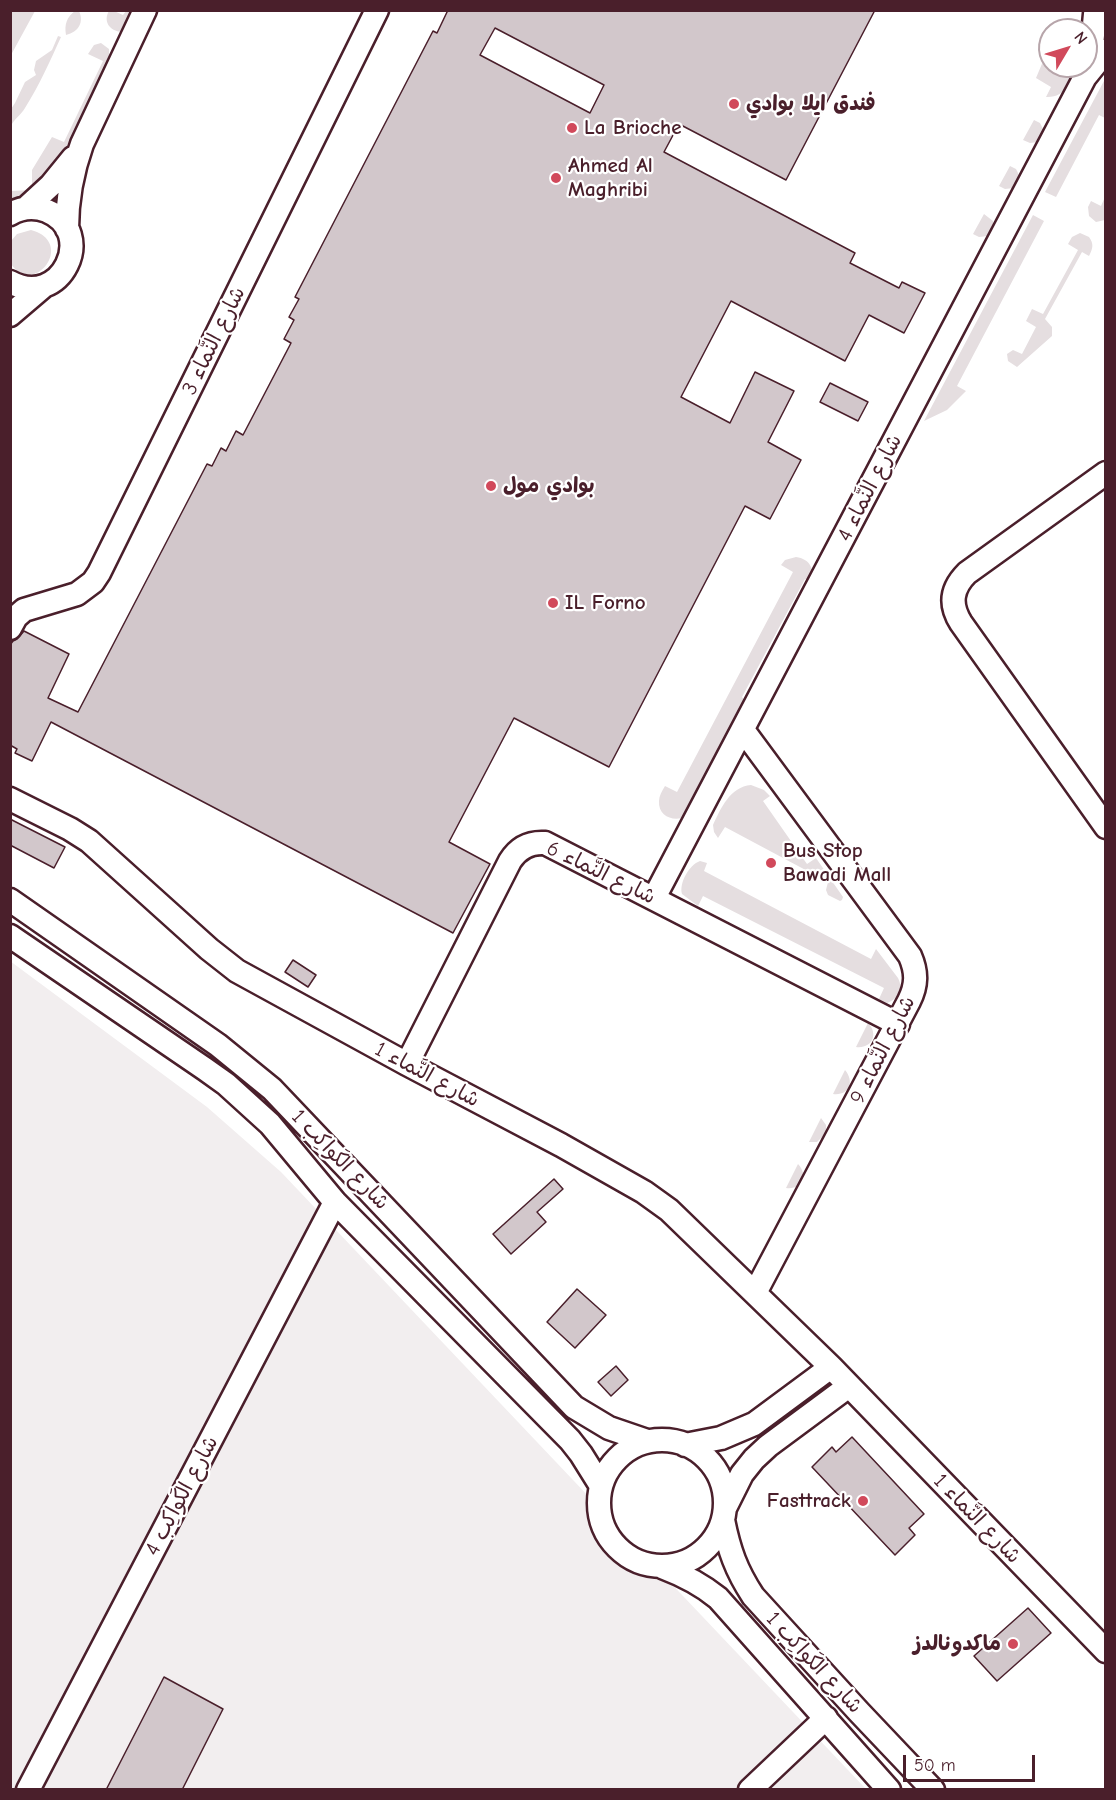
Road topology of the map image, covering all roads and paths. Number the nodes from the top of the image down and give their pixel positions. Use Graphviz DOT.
graph roads {
  1 [pos="145,10"];
  2 [pos="377,10"];
  3 [pos="1084,78"];
  4 [pos="82,144"];
  5 [pos="15,211"];
  6 [pos="67,229"];
  7 [pos="10,282"];
  8 [pos="44,286"];
  9 [pos="10,315"];
  10 [pos="1106,473"];
  11 [pos="10,628"];
  12 [pos="743,730"];
  13 [pos="10,799"];
  14 [pos="1101,812"];
  15 [pos="654,898"];
  16 [pos="10,900"];
  17 [pos="10,936"];
  18 [pos="898,1024"];
  19 [pos="407,1064"];
  20 [pos="335,1202"];
  21 [pos="755,1293"];
  22 [pos="831,1367"];
  23 [pos="849,1386"];
  24 [pos="647,1442"];
  25 [pos="685,1445"];
  26 [pos="601,1486"];
  27 [pos="724,1514"];
  28 [pos="663,1567"];
  29 [pos="1106,1651"];
  30 [pos="826,1718"];
  31 [pos="28,1790"];
  32 [pos="750,1790"];
  33 [pos="890,1790"];
  34 [pos="933,1790"];
  1 -- 4 [label="street"];
  2 -- 11 [label="street, شارع النَّماء 3"];
  3 -- 12 [label="street, شارع النَّماء 4"];
  4 -- 5 [label="street"];
  4 -- 6 [label="street"];
  5 -- 6 [label="street"];
  6 -- 8 [label="street"];
  7 -- 8 [label="street"];
  8 -- 9 [label="street"];
  10 -- 14 [label="street"];
  12 -- 15 [label="street, شارع النَّماء 4"];
  12 -- 18 [label="street, شارع النَّماء 9"];
  13 -- 19 [label="street, شارع النَّماء 1"];
  15 -- 18 [label="street, شارع النَّماء 6"];
  15 -- 19 [label="street, شارع النَّماء 6"];
  16 -- 24 [label="street, شارع الكَواكِب 1"];
  17 -- 20 [label="street, شارع الكَواكِب 1"];
  18 -- 21 [label="street, شارع النَّماء 9"];
  19 -- 21 [label="street, شارع النَّماء 1"];
  20 -- 26 [label="street, شارع الكَواكِب 1"];
  20 -- 31 [label="street, شارع الكَواكِب 4"];
  21 -- 22 [label="street, شارع النَّماء 1"];
  22 -- 23 [label="street, شارع النَّماء 1"];
  22 -- 25 [label="street"];
  23 -- 27 [label="street"];
  23 -- 29 [label="street, شارع النَّماء 1"];
  24 -- 25 [label="street"];
  24 -- 26 [label="street"];
  25 -- 27 [label="street"];
  26 -- 28 [label="street"];
  27 -- 28 [label="street"];
  27 -- 34 [label="street, شارع الكَواكِب 1"];
  28 -- 30 [label="street, شارع الكَواكِب 1"];
  30 -- 32 [label="street"];
  30 -- 33 [label="street, شارع الكَواكِب 1"];
}
